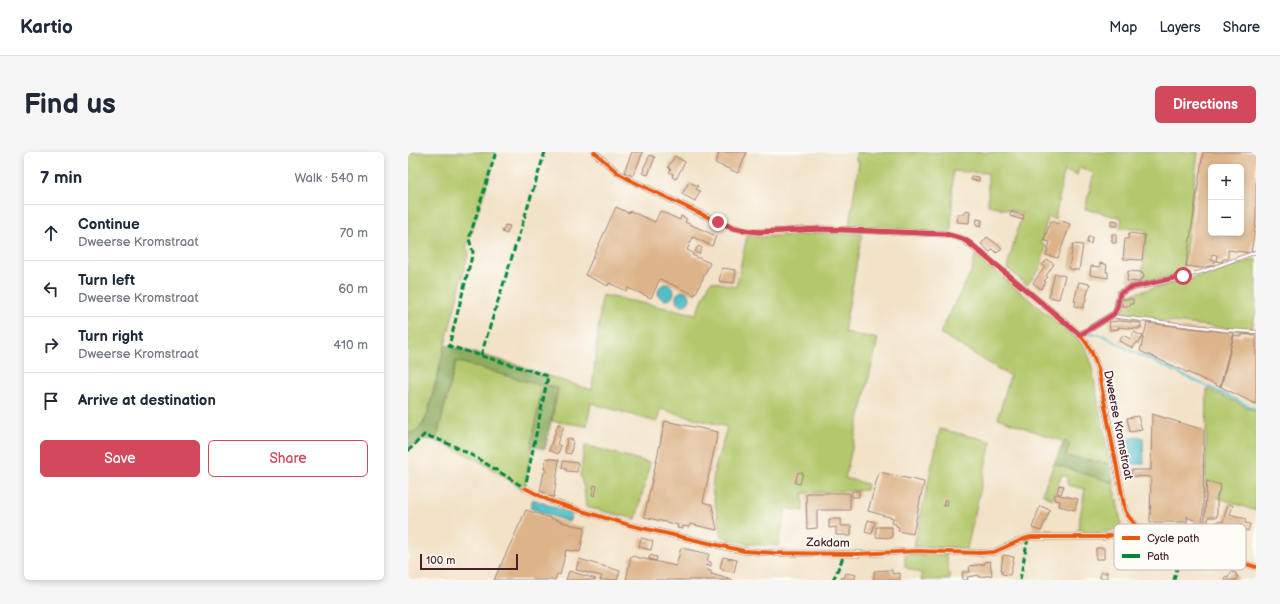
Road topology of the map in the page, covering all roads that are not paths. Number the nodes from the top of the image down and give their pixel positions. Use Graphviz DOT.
graph roads {
  1 [pos="594,152"];
  2 [pos="1256,252"];
  3 [pos="1183,276"];
  4 [pos="1110,316"];
  5 [pos="1256,332"];
  6 [pos="1080,335"];
  7 [pos="525,488"];
  8 [pos="1134,524"];
  9 [pos="1114,534"];
  10 [pos="1246,564"];
  11 [pos="1256,567"];
  1 -- 6 [label="street, Dweerse Kromstraat"];
  2 -- 3 [label="lane"];
  3 -- 4 [label="street"];
  4 -- 5 [label="lane"];
  4 -- 6 [label="street"];
  6 -- 8 [label="street, Dweerse Kromstraat"];
  7 -- 9 [label="street, Zakdam"];
  10 -- 11 [label="street"];
}
